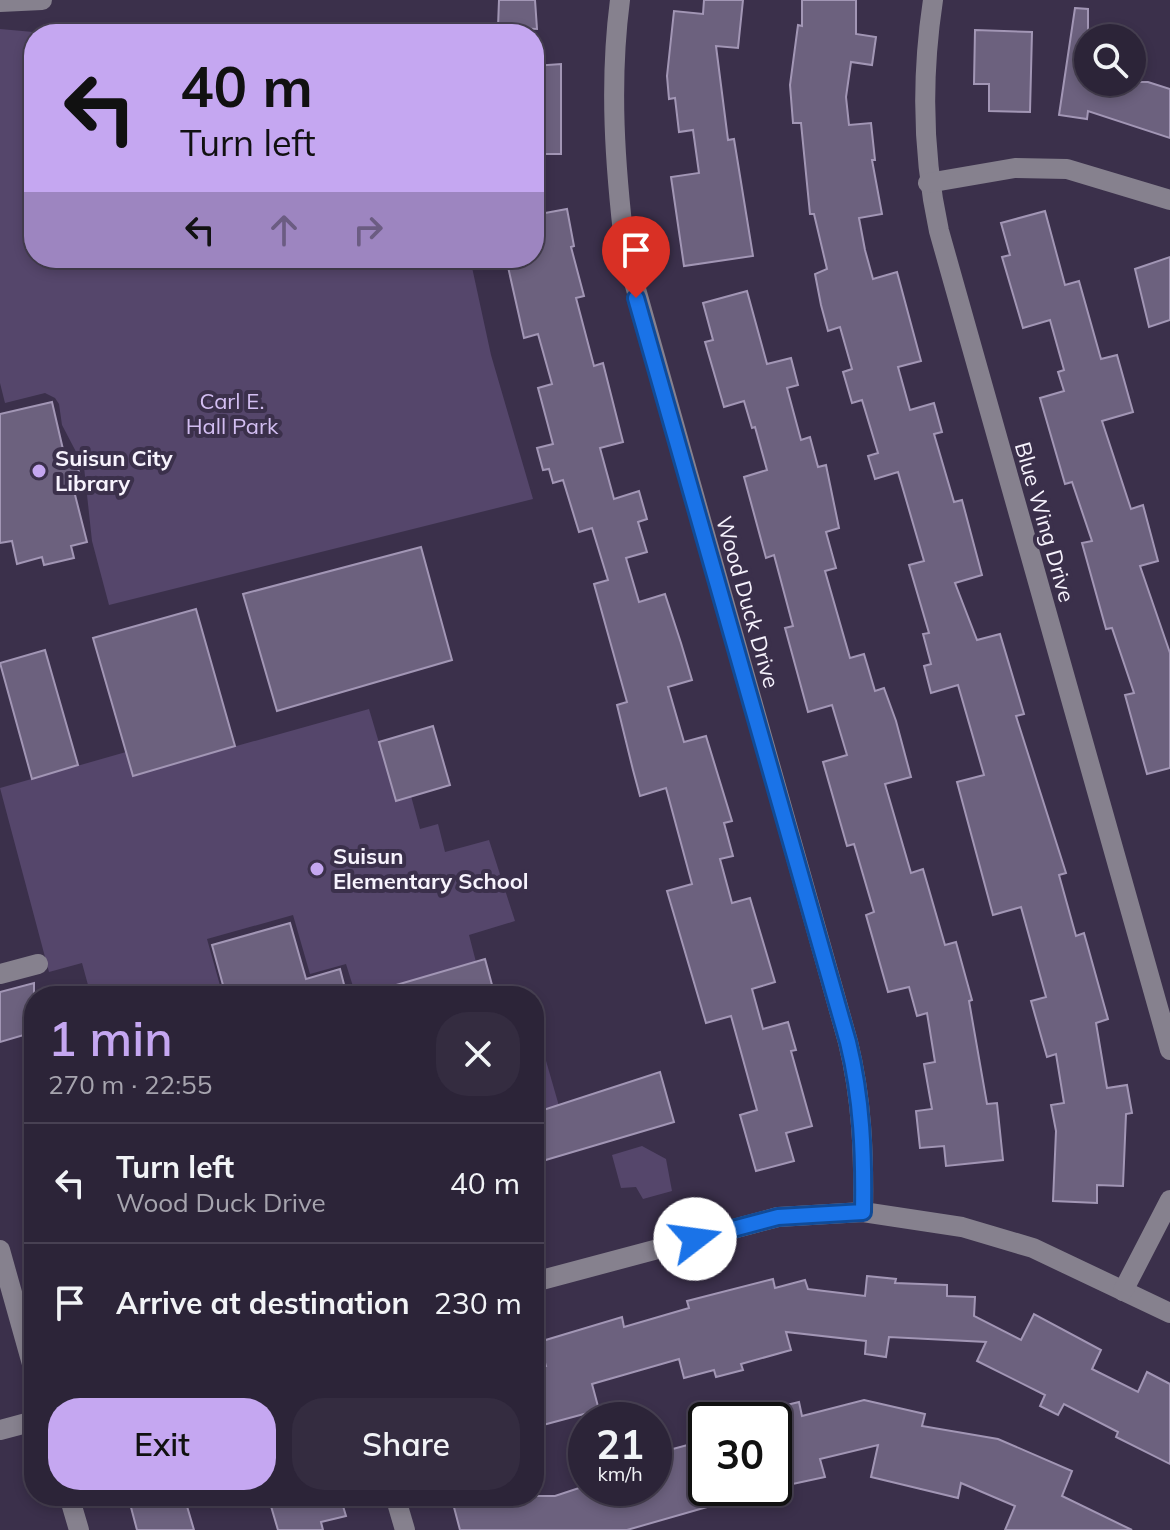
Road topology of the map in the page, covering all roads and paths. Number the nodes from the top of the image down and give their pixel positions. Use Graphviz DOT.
graph roads {
  1 [pos="42,0"];
  2 [pos="620,0"];
  3 [pos="933,0"];
  4 [pos="0,2"];
  5 [pos="928,183"];
  6 [pos="1170,200"];
  7 [pos="38,964"];
  8 [pos="0,974"];
  9 [pos="1170,1050"];
  10 [pos="1170,1200"];
  11 [pos="863,1212"];
  12 [pos="0,1250"];
  13 [pos="544,1279"];
  14 [pos="1123,1291"];
  15 [pos="1170,1313"];
  16 [pos="24,1335"];
  17 [pos="24,1424"];
  18 [pos="0,1430"];
  19 [pos="72,1506"];
  20 [pos="398,1506"];
  21 [pos="79,1530"];
  22 [pos="405,1530"];
  1 -- 4 [label="street"];
  2 -- 11 [label="street, Wood Duck Drive"];
  3 -- 5 [label="street, Blue Wing Drive"];
  5 -- 6 [label="street"];
  5 -- 9 [label="street, Blue Wing Drive"];
  7 -- 8 [label="street"];
  10 -- 14 [label="street"];
  11 -- 13 [label="street"];
  11 -- 14 [label="street"];
  12 -- 16 [label="street"];
  14 -- 15 [label="street"];
  17 -- 18 [label="street"];
  19 -- 21 [label="street"];
  20 -- 22 [label="street"];
}
